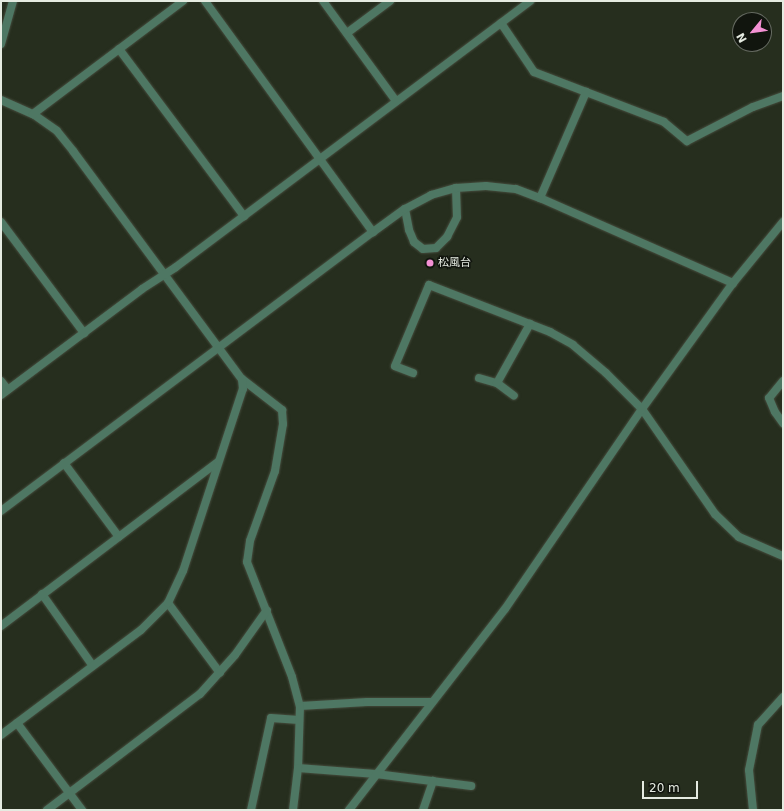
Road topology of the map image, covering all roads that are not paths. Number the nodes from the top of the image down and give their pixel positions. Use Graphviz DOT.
graph roads {
  1 [pos="13,1"];
  2 [pos="183,1"];
  3 [pos="205,1"];
  4 [pos="323,1"];
  5 [pos="390,1"];
  6 [pos="530,1"];
  7 [pos="501,23"];
  8 [pos="347,33"];
  9 [pos="1,44"];
  10 [pos="119,49"];
  11 [pos="586,92"];
  12 [pos="783,96"];
  13 [pos="1,100"];
  14 [pos="396,101"];
  15 [pos="33,114"];
  16 [pos="320,159"];
  17 [pos="456,188"];
  18 [pos="540,198"];
  19 [pos="405,210"];
  20 [pos="244,216"];
  21 [pos="1,222"];
  22 [pos="783,222"];
  23 [pos="373,232"];
  24 [pos="166,274"];
  25 [pos="733,283"];
  26 [pos="530,324"];
  27 [pos="84,333"];
  28 [pos="220,347"];
  29 [pos="413,373"];
  30 [pos="479,378"];
  31 [pos="242,379"];
  32 [pos="1,381"];
  33 [pos="783,381"];
  34 [pos="497,383"];
  35 [pos="4,392"];
  36 [pos="514,396"];
  37 [pos="642,409"];
  38 [pos="783,423"];
  39 [pos="218,462"];
  40 [pos="64,463"];
  41 [pos="1,510"];
  42 [pos="118,537"];
  43 [pos="783,556"];
  44 [pos="42,594"];
  45 [pos="168,604"];
  46 [pos="267,610"];
  47 [pos="1,626"];
  48 [pos="93,666"];
  49 [pos="220,673"];
  50 [pos="783,697"];
  51 [pos="432,702"];
  52 [pos="300,706"];
  53 [pos="300,720"];
  54 [pos="17,723"];
  55 [pos="1,735"];
  56 [pos="298,768"];
  57 [pos="376,774"];
  58 [pos="433,781"];
  59 [pos="471,786"];
  60 [pos="70,793"];
  61 [pos="48,810"];
  62 [pos="82,810"];
  63 [pos="251,810"];
  64 [pos="293,810"];
  65 [pos="349,810"];
  66 [pos="424,810"];
  67 [pos="753,810"];
  1 -- 9 [label="street"];
  2 -- 10 [label="street"];
  3 -- 16 [label="street"];
  4 -- 8 [label="street"];
  5 -- 8 [label="street"];
  6 -- 7 [label="street"];
  7 -- 11 [label="street"];
  7 -- 14 [label="street"];
  8 -- 14 [label="street"];
  10 -- 15 [label="street"];
  10 -- 20 [label="street"];
  11 -- 12 [label="street"];
  11 -- 18 [label="street"];
  13 -- 15 [label="street"];
  14 -- 16 [label="street"];
  15 -- 24 [label="street"];
  16 -- 20 [label="street"];
  16 -- 23 [label="street"];
  17 -- 18 [label="street"];
  17 -- 19 [label="street"];
  17 -- 19 [label="street"];
  18 -- 25 [label="street"];
  19 -- 23 [label="street"];
  20 -- 24 [label="street"];
  21 -- 27 [label="street"];
  22 -- 25 [label="street"];
  23 -- 28 [label="street"];
  24 -- 27 [label="street"];
  24 -- 28 [label="street"];
  25 -- 37 [label="street"];
  26 -- 29 [label="street"];
  26 -- 34 [label="street"];
  26 -- 37 [label="street"];
  27 -- 35 [label="street"];
  28 -- 31 [label="street"];
  28 -- 40 [label="street"];
  30 -- 34 [label="street"];
  31 -- 39 [label="street"];
  31 -- 46 [label="street"];
  32 -- 35 [label="street"];
  33 -- 38 [label="street"];
  34 -- 36 [label="street"];
  37 -- 43 [label="street"];
  37 -- 51 [label="street"];
  39 -- 42 [label="street"];
  39 -- 45 [label="street"];
  40 -- 41 [label="street"];
  40 -- 42 [label="street"];
  42 -- 44 [label="street"];
  44 -- 47 [label="street"];
  44 -- 48 [label="street"];
  45 -- 48 [label="street"];
  45 -- 49 [label="street"];
  46 -- 49 [label="street"];
  46 -- 52 [label="street"];
  48 -- 54 [label="street"];
  49 -- 60 [label="street"];
  50 -- 67 [label="street"];
  51 -- 52 [label="street"];
  51 -- 57 [label="street"];
  52 -- 53 [label="street"];
  53 -- 56 [label="street"];
  53 -- 63 [label="street"];
  54 -- 55 [label="street"];
  54 -- 60 [label="street"];
  56 -- 57 [label="street"];
  56 -- 64 [label="street"];
  57 -- 58 [label="street"];
  57 -- 65 [label="street"];
  58 -- 59 [label="street"];
  58 -- 66 [label="street"];
  60 -- 61 [label="street"];
  60 -- 62 [label="street"];
}
